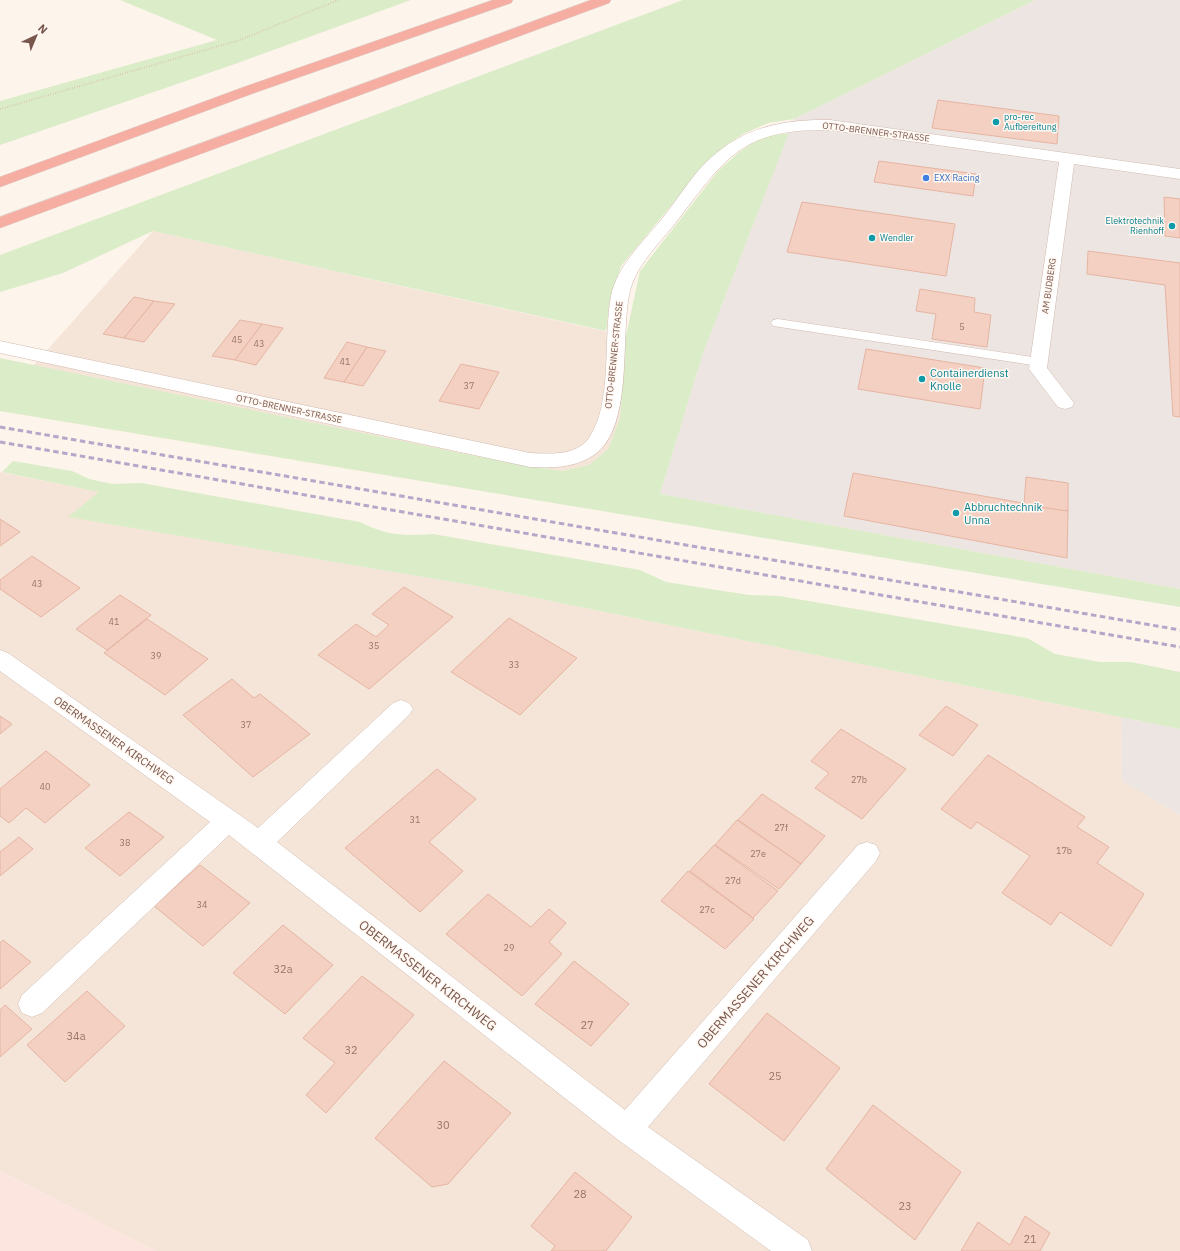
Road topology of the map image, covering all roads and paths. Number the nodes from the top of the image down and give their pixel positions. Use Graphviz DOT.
graph roads {
  1 [pos="338,0"];
  2 [pos="506,0"];
  3 [pos="604,0"];
  4 [pos="0,109"];
  5 [pos="1067,159"];
  6 [pos="1180,174"];
  7 [pos="0,182"];
  8 [pos="0,223"];
  9 [pos="778,323"];
  10 [pos="0,347"];
  11 [pos="1039,362"];
  12 [pos="1065,403"];
  13 [pos="0,659"];
  14 [pos="402,708"];
  15 [pos="228,821"];
  16 [pos="259,843"];
  17 [pos="867,853"];
  18 [pos="32,1004"];
  19 [pos="627,1129"];
  20 [pos="797,1251"];
  1 -- 4 [label="path"];
  2 -- 7 [label="highway"];
  3 -- 8 [label="highway"];
  5 -- 6 [label="street, OTTO-BRENNER-STRASSE"];
  5 -- 10 [label="street, OTTO-BRENNER-STRASSE"];
  5 -- 11 [label="street, AM BUDBERG"];
  9 -- 11 [label="lane"];
  11 -- 12 [label="street"];
  13 -- 15 [label="street, OBERMASSENER KIRCHWEG"];
  14 -- 16 [label="street"];
  15 -- 16 [label="street, OBERMASSENER KIRCHWEG"];
  15 -- 18 [label="street"];
  16 -- 19 [label="street, OBERMASSENER KIRCHWEG"];
  17 -- 19 [label="street, OBERMASSENER KIRCHWEG"];
  19 -- 20 [label="street, OBERMASSENER KIRCHWEG"];
}
